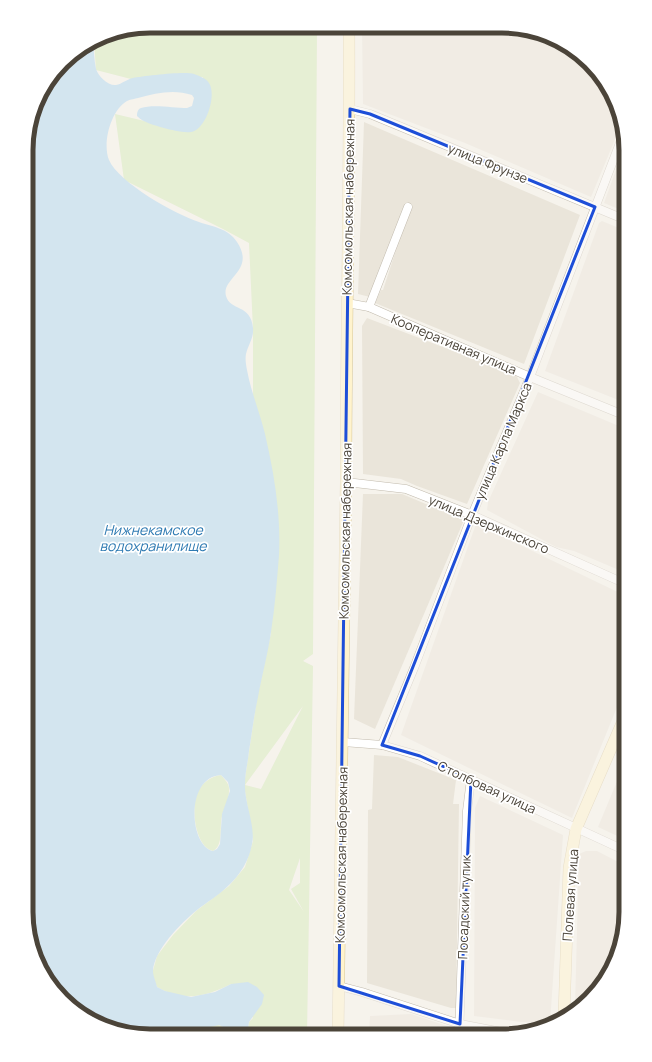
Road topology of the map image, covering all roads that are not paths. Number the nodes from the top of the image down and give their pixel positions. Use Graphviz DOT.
graph roads {
  1 [pos="349,33"];
  2 [pos="350,109"];
  3 [pos="619,145"];
  4 [pos="408,207"];
  5 [pos="595,207"];
  6 [pos="619,217"];
  7 [pos="347,303"];
  8 [pos="369,307"];
  9 [pos="530,377"];
  10 [pos="619,413"];
  11 [pos="346,482"];
  12 [pos="472,515"];
  13 [pos="619,581"];
  14 [pos="619,730"];
  15 [pos="343,742"];
  16 [pos="382,746"];
  17 [pos="471,779"];
  18 [pos="576,829"];
  19 [pos="619,848"];
  20 [pos="339,986"];
  21 [pos="564,1010"];
  22 [pos="460,1024"];
  23 [pos="338,1029"];
  24 [pos="460,1029"];
  25 [pos="486,1029"];
  1 -- 2 [label="street, Комсомольская набережная"];
  2 -- 5 [label="street, улица Фрунзе"];
  2 -- 7 [label="street, Комсомольская набережная"];
  3 -- 5 [label="street, улица Карла Маркса"];
  4 -- 8 [label="street"];
  5 -- 6 [label="street, улица Фрунзе"];
  5 -- 9 [label="street, улица Карла Маркса"];
  7 -- 8 [label="street, Кооперативная улица"];
  7 -- 11 [label="street, Комсомольская набережная"];
  8 -- 9 [label="street, Кооперативная улица"];
  9 -- 10 [label="street, Кооперативная улица"];
  9 -- 12 [label="street, улица Карла Маркса"];
  11 -- 12 [label="street, улица Дзержинского"];
  11 -- 15 [label="street, Комсомольская набережная"];
  12 -- 13 [label="street, улица Дзержинского"];
  12 -- 16 [label="street, улица Карла Маркса"];
  14 -- 18 [label="street, Полевая улица"];
  15 -- 16 [label="street, Столбовая улица"];
  15 -- 20 [label="street, Комсомольская набережная"];
  16 -- 17 [label="street, Столбовая улица"];
  17 -- 18 [label="street, Столбовая улица"];
  17 -- 22 [label="street, Посадский тупик"];
  18 -- 19 [label="street, Столбовая улица"];
  18 -- 21 [label="street, Полевая улица"];
  20 -- 22 [label="street"];
  20 -- 23 [label="street, Комсомольская набережная"];
  22 -- 24 [label="street, Посадский тупик"];
  22 -- 25 [label="street"];
}
